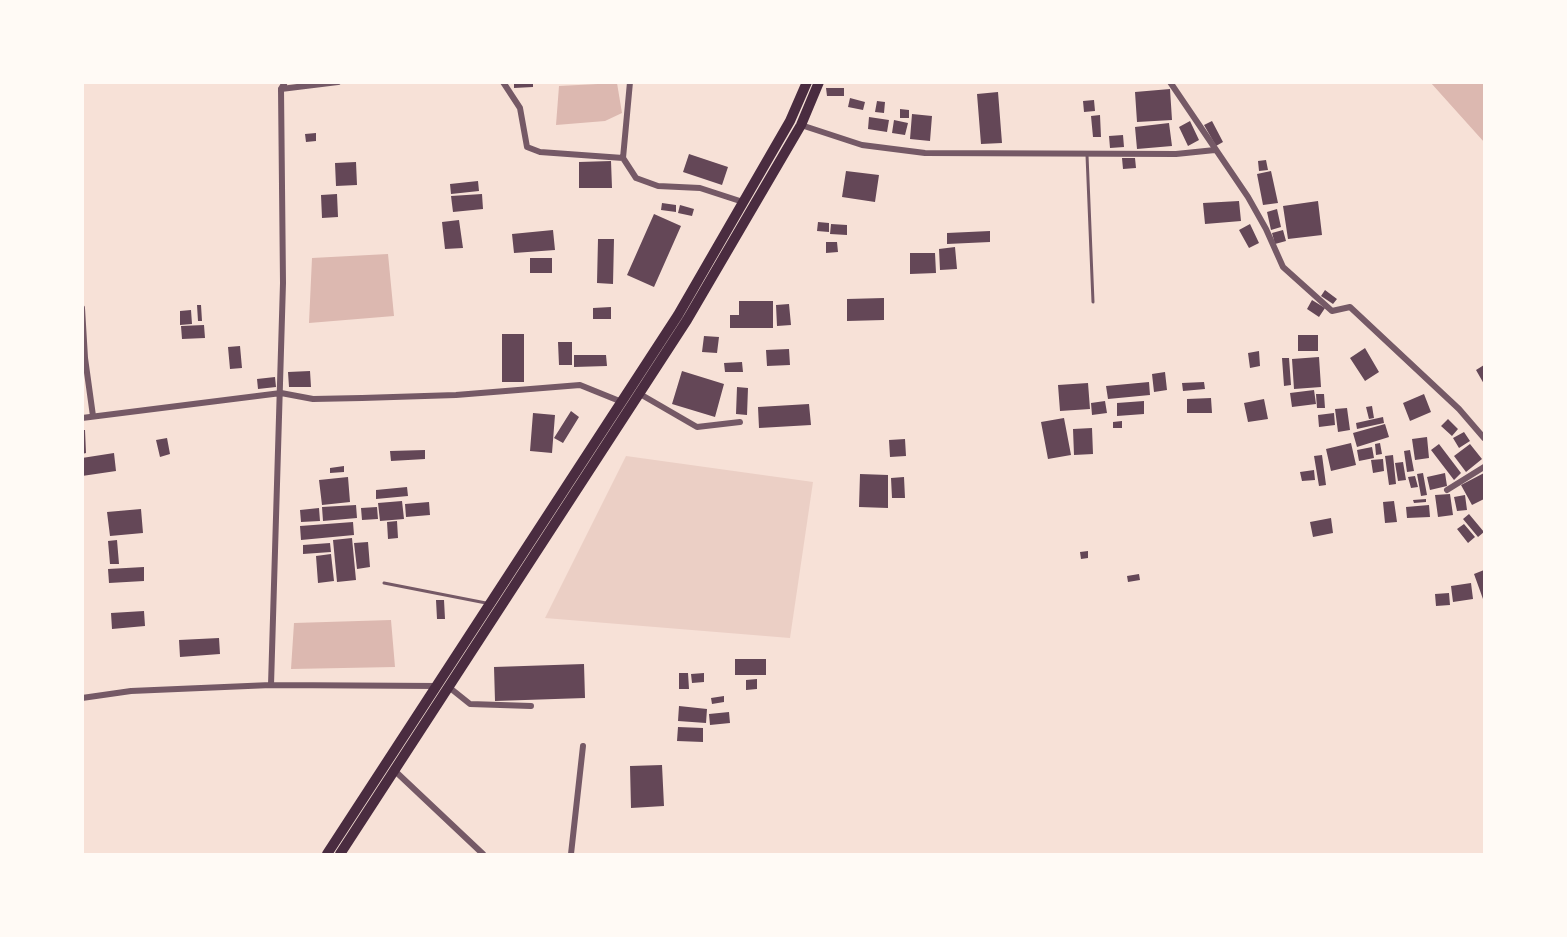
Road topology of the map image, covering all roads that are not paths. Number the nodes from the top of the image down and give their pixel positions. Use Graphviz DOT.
graph roads {
  1 [pos="338,82"];
  2 [pos="503,82"];
  3 [pos="630,82"];
  4 [pos="807,82"];
  5 [pos="819,82"];
  6 [pos="1170,82"];
  7 [pos="283,86"];
  8 [pos="801,125"];
  9 [pos="1215,150"];
  10 [pos="1088,154"];
  11 [pos="623,158"];
  12 [pos="743,202"];
  13 [pos="1093,302"];
  14 [pos="82,308"];
  15 [pos="281,393"];
  16 [pos="640,394"];
  17 [pos="622,402"];
  18 [pos="93,416"];
  19 [pos="82,418"];
  20 [pos="740,422"];
  21 [pos="1485,438"];
  22 [pos="1485,467"];
  23 [pos="1448,490"];
  24 [pos="384,583"];
  25 [pos="491,604"];
  26 [pos="271,685"];
  27 [pos="437,686"];
  28 [pos="450,688"];
  29 [pos="82,698"];
  30 [pos="531,706"];
  31 [pos="583,746"];
  32 [pos="395,771"];
  33 [pos="327,855"];
  34 [pos="340,855"];
  35 [pos="483,855"];
  36 [pos="572,855"];
  1 -- 7 [label="street"];
  2 -- 11 [label="street"];
  3 -- 11 [label="street"];
  4 -- 12 [label="main road"];
  5 -- 8 [label="main road"];
  6 -- 9 [label="street"];
  7 -- 15 [label="street"];
  8 -- 10 [label="street"];
  8 -- 16 [label="main road"];
  9 -- 10 [label="street"];
  9 -- 21 [label="street"];
  10 -- 13 [label="lane"];
  11 -- 12 [label="street"];
  12 -- 17 [label="main road"];
  14 -- 18 [label="street"];
  15 -- 17 [label="street"];
  15 -- 18 [label="street"];
  15 -- 26 [label="street"];
  16 -- 20 [label="street"];
  16 -- 28 [label="main road"];
  17 -- 25 [label="main road"];
  18 -- 19 [label="street"];
  22 -- 23 [label="street"];
  24 -- 25 [label="lane"];
  25 -- 27 [label="main road"];
  26 -- 27 [label="street"];
  26 -- 29 [label="street"];
  27 -- 33 [label="main road"];
  28 -- 30 [label="street"];
  28 -- 32 [label="main road"];
  31 -- 36 [label="street"];
  32 -- 34 [label="main road"];
  32 -- 35 [label="street"];
}
